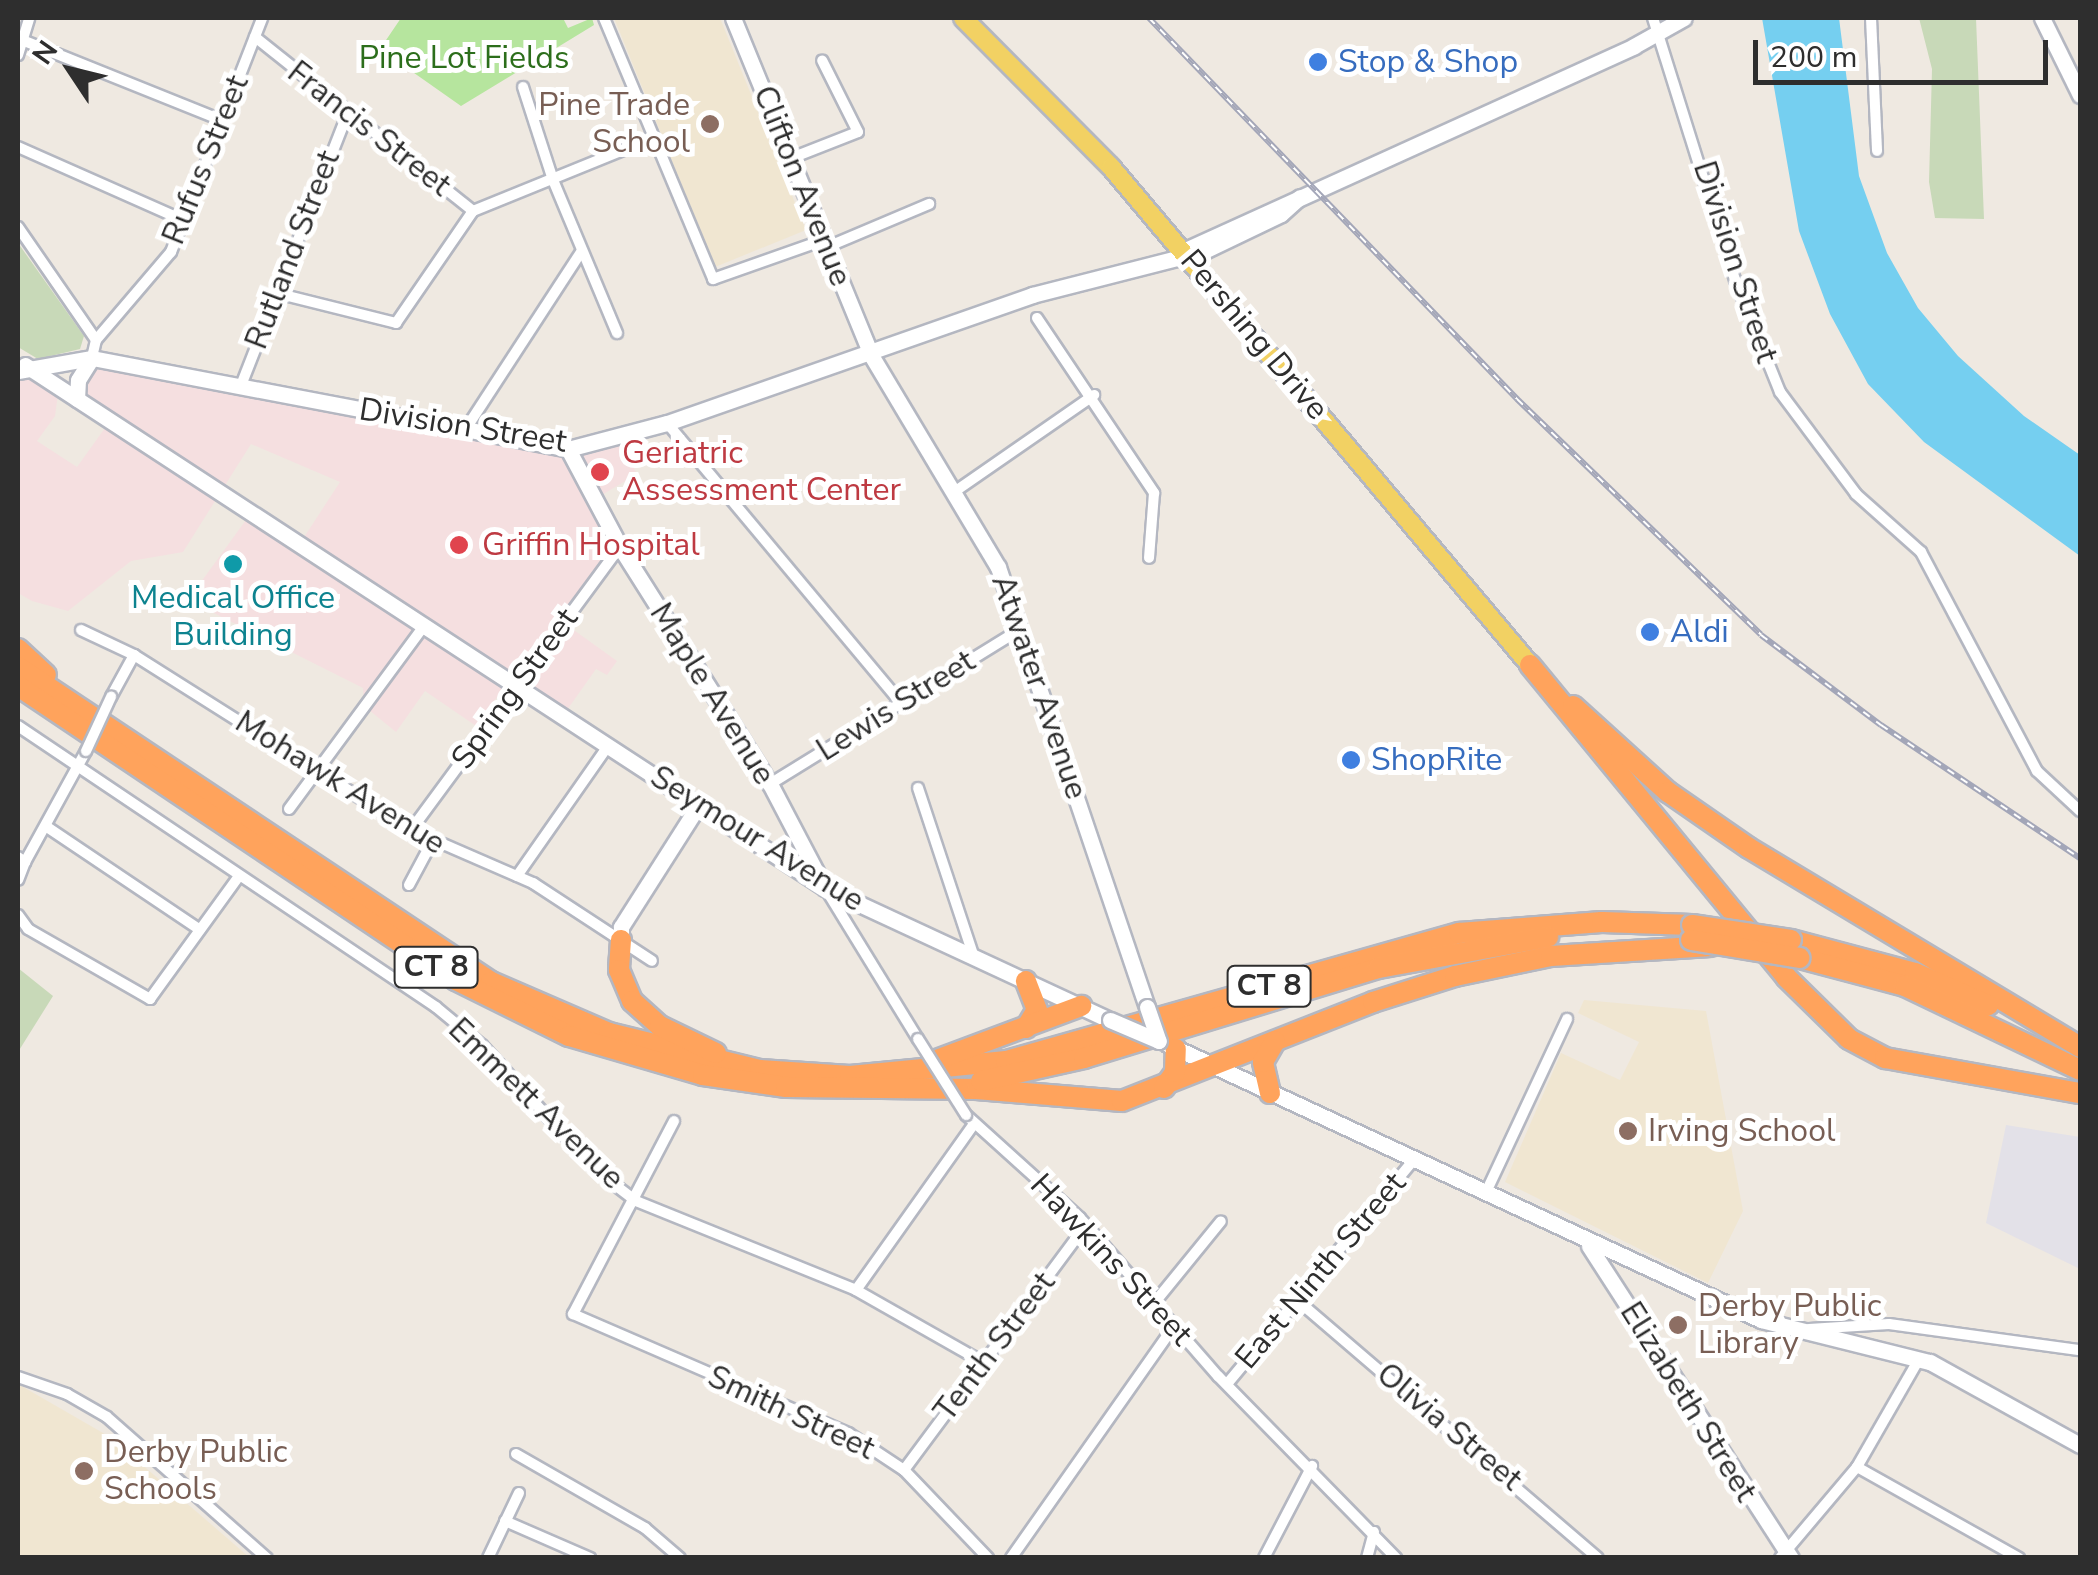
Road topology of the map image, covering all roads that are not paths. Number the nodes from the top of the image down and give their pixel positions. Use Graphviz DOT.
graph roads {
  1 [pos="29,18"];
  2 [pos="262,18"];
  3 [pos="604,18"];
  4 [pos="733,18"];
  5 [pos="963,18"];
  6 [pos="1684,18"];
  7 [pos="1871,18"];
  8 [pos="2042,18"];
  9 [pos="1656,26"];
  10 [pos="255,38"];
  11 [pos="22,40"];
  12 [pos="18,55"];
  13 [pos="822,60"];
  14 [pos="523,88"];
  15 [pos="2080,96"];
  16 [pos="348,112"];
  17 [pos="223,121"];
  18 [pos="654,138"];
  19 [pos="18,147"];
  20 [pos="1877,151"];
  21 [pos="789,159"];
  22 [pos="553,180"];
  23 [pos="929,204"];
  24 [pos="473,210"];
  25 [pos="185,221"];
  26 [pos="18,228"];
  27 [pos="826,243"];
  28 [pos="582,252"];
  29 [pos="1183,252"];
  30 [pos="276,293"];
  31 [pos="1037,318"];
  32 [pos="617,333"];
  33 [pos="96,340"];
  34 [pos="872,355"];
  35 [pos="92,358"];
  36 [pos="22,366"];
  37 [pos="240,388"];
  38 [pos="1094,395"];
  39 [pos="77,399"];
  40 [pos="667,423"];
  41 [pos="464,431"];
  42 [pos="568,449"];
  43 [pos="957,490"];
  44 [pos="620,547"];
  45 [pos="1150,558"];
  46 [pos="422,627"];
  47 [pos="1022,629"];
  48 [pos="81,630"];
  49 [pos="18,648"];
  50 [pos="134,656"];
  51 [pos="1530,665"];
  52 [pos="18,668"];
  53 [pos="516,687"];
  54 [pos="18,690"];
  55 [pos="900,702"];
  56 [pos="18,726"];
  57 [pos="134,745"];
  58 [pos="608,746"];
  59 [pos="80,767"];
  60 [pos="319,770"];
  61 [pos="770,784"];
  62 [pos="918,788"];
  63 [pos="698,806"];
  64 [pos="289,809"];
  65 [pos="2080,812"];
  66 [pos="47,827"];
  67 [pos="411,830"];
  68 [pos="432,842"];
  69 [pos="21,860"];
  70 [pos="239,876"];
  71 [pos="517,876"];
  72 [pos="18,880"];
  73 [pos="409,885"];
  74 [pos="824,888"];
  75 [pos="18,915"];
  76 [pos="200,930"];
  77 [pos="1692,937"];
  78 [pos="620,940"];
  79 [pos="1795,949"];
  80 [pos="974,958"];
  81 [pos="652,961"];
  82 [pos="1026,982"];
  83 [pos="1081,1006"];
  84 [pos="1567,1019"];
  85 [pos="1026,1028"];
  86 [pos="1276,1041"];
  87 [pos="1167,1044"];
  88 [pos="2080,1047"];
  89 [pos="1213,1067"];
  90 [pos="760,1070"];
  91 [pos="2080,1070"];
  92 [pos="850,1076"];
  93 [pos="869,1092"];
  94 [pos="1158,1092"];
  95 [pos="1270,1092"];
  96 [pos="2080,1093"];
  97 [pos="970,1119"];
  98 [pos="674,1122"];
  99 [pos="1415,1158"];
  100 [pos="1487,1190"];
  101 [pos="636,1200"];
  102 [pos="1221,1222"];
  103 [pos="1086,1224"];
  104 [pos="1589,1245"];
  105 [pos="856,1290"];
  106 [pos="1297,1300"];
  107 [pos="1154,1302"];
  108 [pos="1175,1326"];
  109 [pos="1800,1331"];
  110 [pos="2080,1350"];
  111 [pos="1919,1359"];
  112 [pos="983,1362"];
  113 [pos="18,1377"];
  114 [pos="1227,1384"];
  115 [pos="2080,1445"];
  116 [pos="516,1454"];
  117 [pos="1312,1466"];
  118 [pos="1857,1467"];
  119 [pos="904,1470"];
  120 [pos="519,1493"];
  121 [pos="505,1521"];
  122 [pos="1374,1532"];
  123 [pos="577,1554"];
  124 [pos="1785,1556"];
  125 [pos="267,1558"];
  126 [pos="488,1558"];
  127 [pos="590,1558"];
  128 [pos="680,1558"];
  129 [pos="988,1558"];
  130 [pos="1011,1558"];
  131 [pos="1264,1558"];
  132 [pos="1366,1558"];
  133 [pos="1396,1558"];
  134 [pos="1598,1558"];
  135 [pos="2019,1558"];
  1 -- 11 [label="street"];
  2 -- 10 [label="street, Rufus Street"];
  3 -- 18 [label="street"];
  4 -- 21 [label="main road, Clifton Avenue"];
  5 -- 29 [label="main road, Pershing Drive"];
  6 -- 9 [label="main road, Division Street"];
  7 -- 20 [label="street"];
  8 -- 15 [label="main road"];
  9 -- 29 [label="main road, Division Street"];
  9 -- 65 [label="street, Division Street"];
  10 -- 16 [label="street, Francis Street"];
  10 -- 17 [label="street, Rufus Street"];
  11 -- 12 [label="street"];
  11 -- 17 [label="street"];
  13 -- 21 [label="street"];
  14 -- 22 [label="street"];
  16 -- 24 [label="street, Francis Street"];
  16 -- 30 [label="street, Rutland Street"];
  17 -- 25 [label="street, Rufus Street"];
  18 -- 22 [label="street, Francis Street"];
  18 -- 27 [label="street"];
  19 -- 25 [label="street"];
  21 -- 27 [label="main road, Clifton Avenue"];
  22 -- 24 [label="street, Francis Street"];
  22 -- 28 [label="street"];
  23 -- 27 [label="street"];
  24 -- 30 [label="street"];
  25 -- 33 [label="street, Rufus Street"];
  26 -- 33 [label="street"];
  27 -- 34 [label="main road, Clifton Avenue"];
  28 -- 32 [label="street"];
  28 -- 41 [label="street"];
  29 -- 34 [label="main road, Division Street"];
  29 -- 51 [label="main road, Pershing Drive"];
  30 -- 37 [label="street, Rutland Street"];
  31 -- 38 [label="street"];
  33 -- 35 [label="street"];
  34 -- 40 [label="main road, Division Street"];
  34 -- 43 [label="main road, Atwater Avenue"];
  35 -- 36 [label="main road, Division Street"];
  35 -- 37 [label="main road, Division Street"];
  35 -- 39 [label="main road"];
  36 -- 39 [label="main road, Seymour Avenue"];
  37 -- 41 [label="main road, Division Street"];
  38 -- 43 [label="street"];
  38 -- 45 [label="street"];
  39 -- 46 [label="main road, Seymour Avenue"];
  40 -- 42 [label="main road, Division Street"];
  40 -- 55 [label="street"];
  41 -- 42 [label="main road, Division Street"];
  42 -- 44 [label="main road, Maple Avenue"];
  43 -- 47 [label="main road, Atwater Avenue"];
  44 -- 53 [label="street, Spring Street"];
  44 -- 61 [label="main road, Maple Avenue"];
  46 -- 53 [label="main road, Seymour Avenue"];
  46 -- 60 [label="street"];
  47 -- 55 [label="street, Lewis Street"];
  47 -- 87 [label="main road, Atwater Avenue, bridge"];
  48 -- 50 [label="street, Mohawk Avenue"];
  49 -- 57 [label="highway"];
  50 -- 59 [label="street, bridge"];
  50 -- 60 [label="street, Mohawk Avenue"];
  51 -- 88 [label="highway"];
  51 -- 96 [label="highway"];
  52 -- 57 [label="highway, CT 8"];
  53 -- 58 [label="main road, Seymour Avenue"];
  53 -- 67 [label="street, Spring Street"];
  54 -- 93 [label="highway, CT 8"];
  55 -- 61 [label="street, Lewis Street"];
  56 -- 59 [label="street, Emmett Avenue"];
  57 -- 90 [label="highway, CT 8"];
  58 -- 63 [label="main road, Seymour Avenue"];
  58 -- 71 [label="street"];
  59 -- 66 [label="street"];
  59 -- 70 [label="street, Emmett Avenue"];
  60 -- 64 [label="street"];
  60 -- 67 [label="street, Mohawk Avenue"];
  61 -- 74 [label="main road, Maple Avenue"];
  62 -- 80 [label="street"];
  63 -- 74 [label="main road, Seymour Avenue"];
  63 -- 78 [label="main road"];
  66 -- 69 [label="street"];
  66 -- 76 [label="street"];
  67 -- 68 [label="street, Mohawk Avenue"];
  68 -- 71 [label="street, Mohawk Avenue"];
  68 -- 73 [label="street"];
  69 -- 72 [label="street"];
  70 -- 76 [label="street"];
  70 -- 101 [label="street, Emmett Avenue"];
  71 -- 78 [label="street, Mohawk Avenue"];
  74 -- 80 [label="main road, Seymour Avenue"];
  74 -- 97 [label="street, Hawkins Street, bridge"];
  75 -- 76 [label="street"];
  77 -- 79 [label="highway, CT 8, bridge"];
  77 -- 79 [label="highway, CT 8, bridge"];
  77 -- 86 [label="highway"];
  77 -- 92 [label="highway, CT 8"];
  77 -- 93 [label="highway, CT 8"];
  78 -- 81 [label="street, Mohawk Avenue"];
  78 -- 90 [label="highway"];
  79 -- 88 [label="highway, CT 8"];
  79 -- 91 [label="highway, CT 8"];
  80 -- 82 [label="main road, Seymour Avenue"];
  82 -- 83 [label="main road, Seymour Avenue"];
  82 -- 85 [label="highway"];
  83 -- 85 [label="highway"];
  83 -- 87 [label="main road, Seymour Avenue, bridge"];
  84 -- 100 [label="street"];
  85 -- 92 [label="highway"];
  86 -- 89 [label="highway"];
  86 -- 95 [label="highway"];
  87 -- 89 [label="main road, Seymour Avenue"];
  87 -- 94 [label="highway"];
  89 -- 94 [label="highway"];
  89 -- 95 [label="main road, Seymour Avenue"];
  90 -- 92 [label="highway, CT 8"];
  93 -- 94 [label="highway"];
  95 -- 99 [label="main road, Seymour Avenue"];
  97 -- 103 [label="street, Hawkins Street"];
  97 -- 105 [label="street"];
  98 -- 101 [label="street"];
  99 -- 100 [label="main road, Seymour Avenue"];
  99 -- 106 [label="street, East Ninth Street"];
  100 -- 104 [label="main road, Seymour Avenue"];
  101 -- 105 [label="street, Emmett Avenue"];
  101 -- 119 [label="street, Smith Street"];
  102 -- 107 [label="street"];
  103 -- 107 [label="street, Hawkins Street"];
  103 -- 112 [label="street, Tenth Street"];
  104 -- 109 [label="main road, Seymour Avenue"];
  104 -- 124 [label="main road, Elizabeth Street"];
  105 -- 112 [label="street, Emmett Avenue"];
  106 -- 114 [label="street, East Ninth Street"];
  106 -- 134 [label="street, Olivia Street"];
  107 -- 108 [label="street, Hawkins Street"];
  108 -- 114 [label="street, Hawkins Street"];
  108 -- 130 [label="street"];
  109 -- 110 [label="street"];
  109 -- 111 [label="main road, Seymour Avenue"];
  111 -- 115 [label="main road, Seymour Avenue"];
  111 -- 118 [label="street"];
  112 -- 119 [label="street, Tenth Street"];
  113 -- 125 [label="street"];
  114 -- 117 [label="street, Hawkins Street"];
  116 -- 128 [label="street"];
  117 -- 122 [label="street, Hawkins Street"];
  117 -- 131 [label="street"];
  118 -- 124 [label="street"];
  118 -- 135 [label="street"];
  119 -- 129 [label="street, Smith Street"];
  120 -- 121 [label="street"];
  121 -- 123 [label="street"];
  121 -- 126 [label="street"];
  122 -- 132 [label="street"];
  122 -- 133 [label="street, Hawkins Street"];
  123 -- 127 [label="street"];
}
